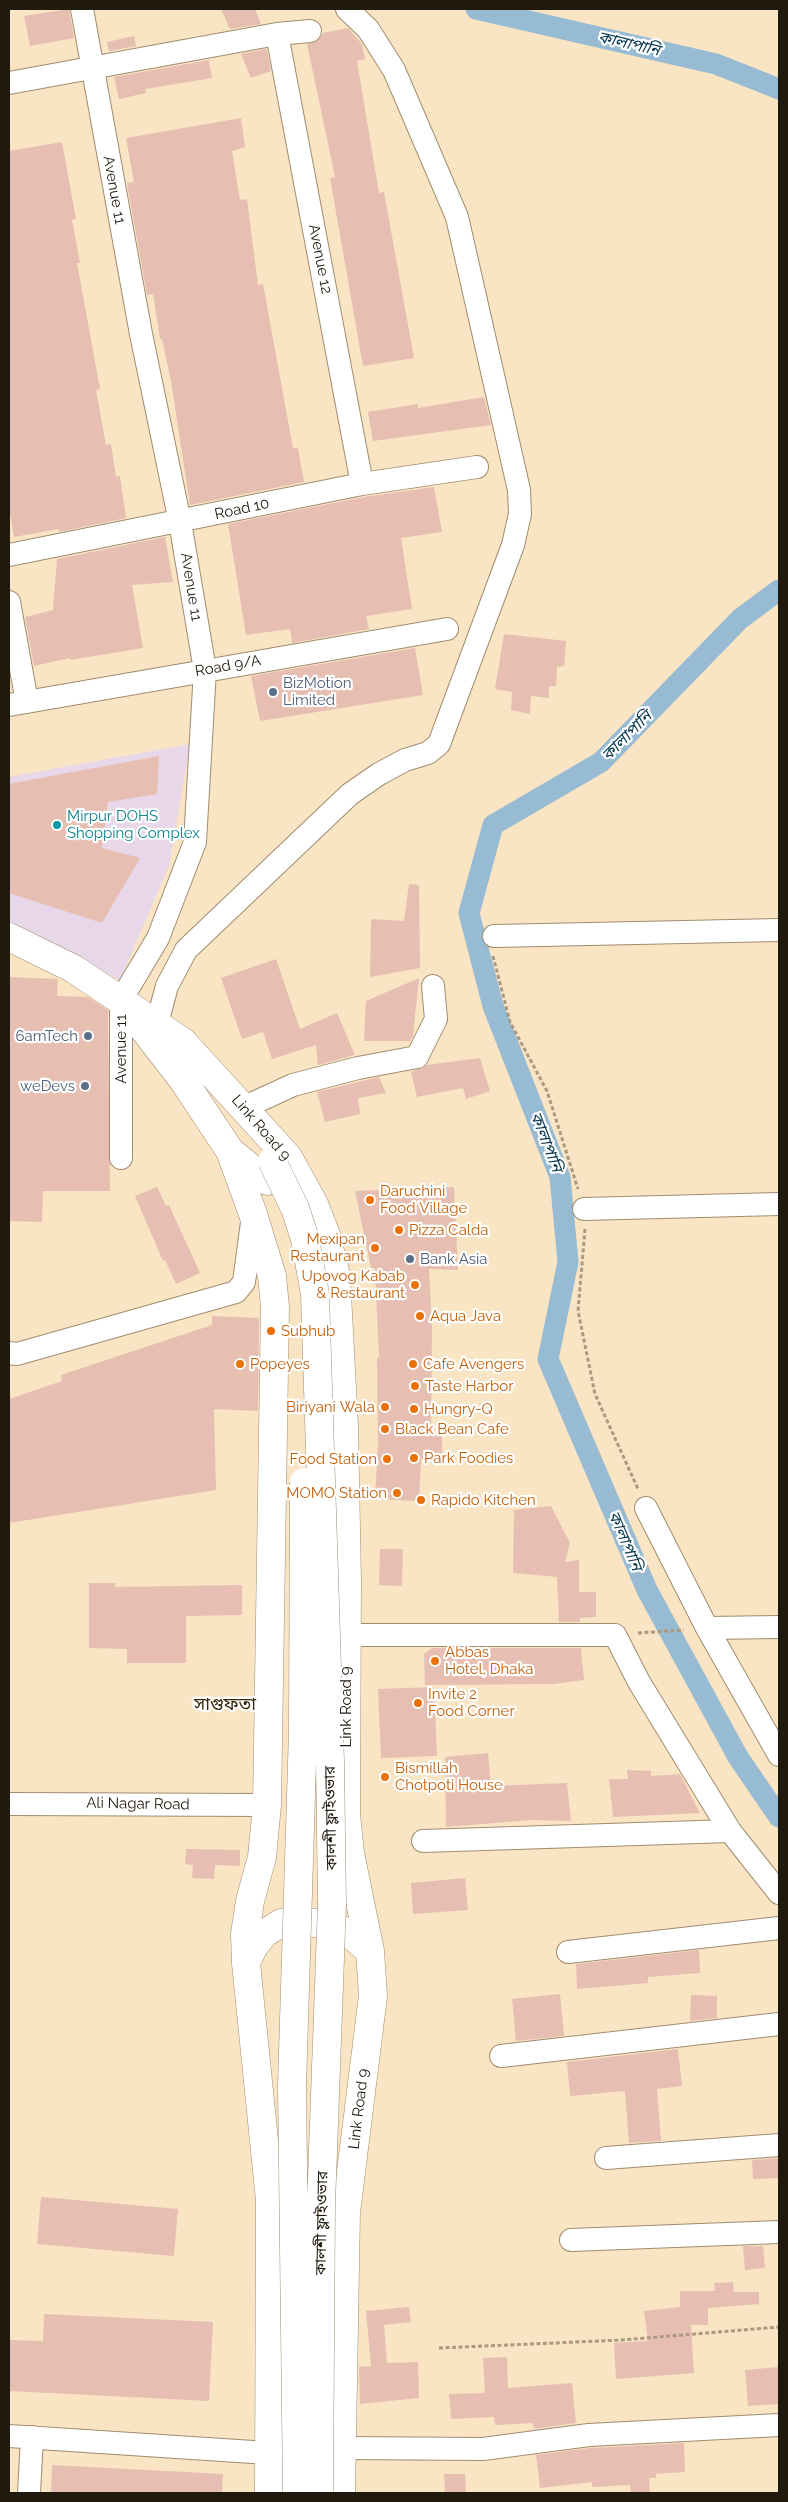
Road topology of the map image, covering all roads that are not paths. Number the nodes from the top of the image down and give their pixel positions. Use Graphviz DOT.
graph roads {
  1 [pos="82,9"];
  2 [pos="347,9"];
  3 [pos="310,31"];
  4 [pos="277,34"];
  5 [pos="92,69"];
  6 [pos="9,83"];
  7 [pos="477,467"];
  8 [pos="362,484"];
  9 [pos="180,522"];
  10 [pos="9,556"];
  11 [pos="9,602"];
  12 [pos="447,629"];
  13 [pos="205,670"];
  14 [pos="18,704"];
  15 [pos="779,930"];
  16 [pos="494,936"];
  17 [pos="9,937"];
  18 [pos="433,986"];
  19 [pos="121,1000"];
  20 [pos="157,1023"];
  21 [pos="251,1115"];
  22 [pos="230,1151"];
  23 [pos="121,1158"];
  24 [pos="270,1171"];
  25 [pos="779,1204"];
  26 [pos="584,1209"];
  27 [pos="253,1214"];
  28 [pos="9,1352"];
  29 [pos="646,1508"];
  30 [pos="779,1627"];
  31 [pos="697,1629"];
  32 [pos="347,1635"];
  33 [pos="779,1754"];
  34 [pos="9,1804"];
  35 [pos="267,1806"];
  36 [pos="730,1831"];
  37 [pos="423,1841"];
  38 [pos="779,1893"];
  39 [pos="779,1928"];
  40 [pos="370,1951"];
  41 [pos="568,1952"];
  42 [pos="246,1964"];
  43 [pos="779,2024"];
  44 [pos="501,2056"];
  45 [pos="779,2145"];
  46 [pos="606,2158"];
  47 [pos="779,2232"];
  48 [pos="571,2240"];
  49 [pos="779,2425"];
  50 [pos="9,2436"];
  51 [pos="32,2437"];
  52 [pos="342,2448"];
  53 [pos="268,2453"];
  54 [pos="29,2493"];
  55 [pos="270,2493"];
  56 [pos="297,2493"];
  57 [pos="320,2493"];
  58 [pos="341,2493"];
  1 -- 5 [label="street, Avenue 11"];
  2 -- 20 [label="street"];
  3 -- 4 [label="street"];
  4 -- 5 [label="street"];
  4 -- 8 [label="street, Avenue 12"];
  5 -- 6 [label="street"];
  5 -- 9 [label="street, Avenue 11"];
  7 -- 8 [label="street, Road 10"];
  8 -- 9 [label="street, Road 10"];
  9 -- 10 [label="street, Road 10"];
  9 -- 13 [label="street, Avenue 11"];
  11 -- 14 [label="street"];
  12 -- 13 [label="street, Road 9/A"];
  13 -- 14 [label="street, Road 9/A"];
  13 -- 19 [label="street, Avenue 11"];
  15 -- 16 [label="street"];
  17 -- 19 [label="main road, Link Road 9"];
  18 -- 21 [label="street"];
  19 -- 20 [label="main road, Link Road 9"];
  19 -- 22 [label="main road, Link Road 9"];
  19 -- 23 [label="street, Avenue 11"];
  20 -- 21 [label="main road, Link Road 9"];
  21 -- 24 [label="main road, কালশী ফ্লাইওভার"];
  21 -- 32 [label="main road, Link Road 9"];
  22 -- 24 [label="main road"];
  22 -- 27 [label="main road, Link Road 9"];
  24 -- 56 [label="main road, bridge"];
  24 -- 57 [label="main road, কালশী ফ্লাইওভার, bridge"];
  25 -- 26 [label="street"];
  27 -- 28 [label="street"];
  27 -- 35 [label="main road, Link Road 9"];
  29 -- 31 [label="street"];
  30 -- 31 [label="street"];
  31 -- 33 [label="street"];
  32 -- 36 [label="street"];
  32 -- 40 [label="main road, Link Road 9"];
  34 -- 35 [label="street, Ali Nagar Road"];
  35 -- 42 [label="main road, Link Road 9"];
  36 -- 37 [label="street"];
  36 -- 38 [label="street"];
  39 -- 41 [label="street"];
  40 -- 42 [label="main road"];
  40 -- 52 [label="main road, Link Road 9"];
  42 -- 53 [label="main road, Link Road 9"];
  43 -- 44 [label="street"];
  45 -- 46 [label="street"];
  47 -- 48 [label="street"];
  49 -- 52 [label="street"];
  50 -- 51 [label="street"];
  51 -- 53 [label="street"];
  51 -- 54 [label="street"];
  52 -- 58 [label="main road, Link Road 9"];
  53 -- 55 [label="main road, Link Road 9"];
}
